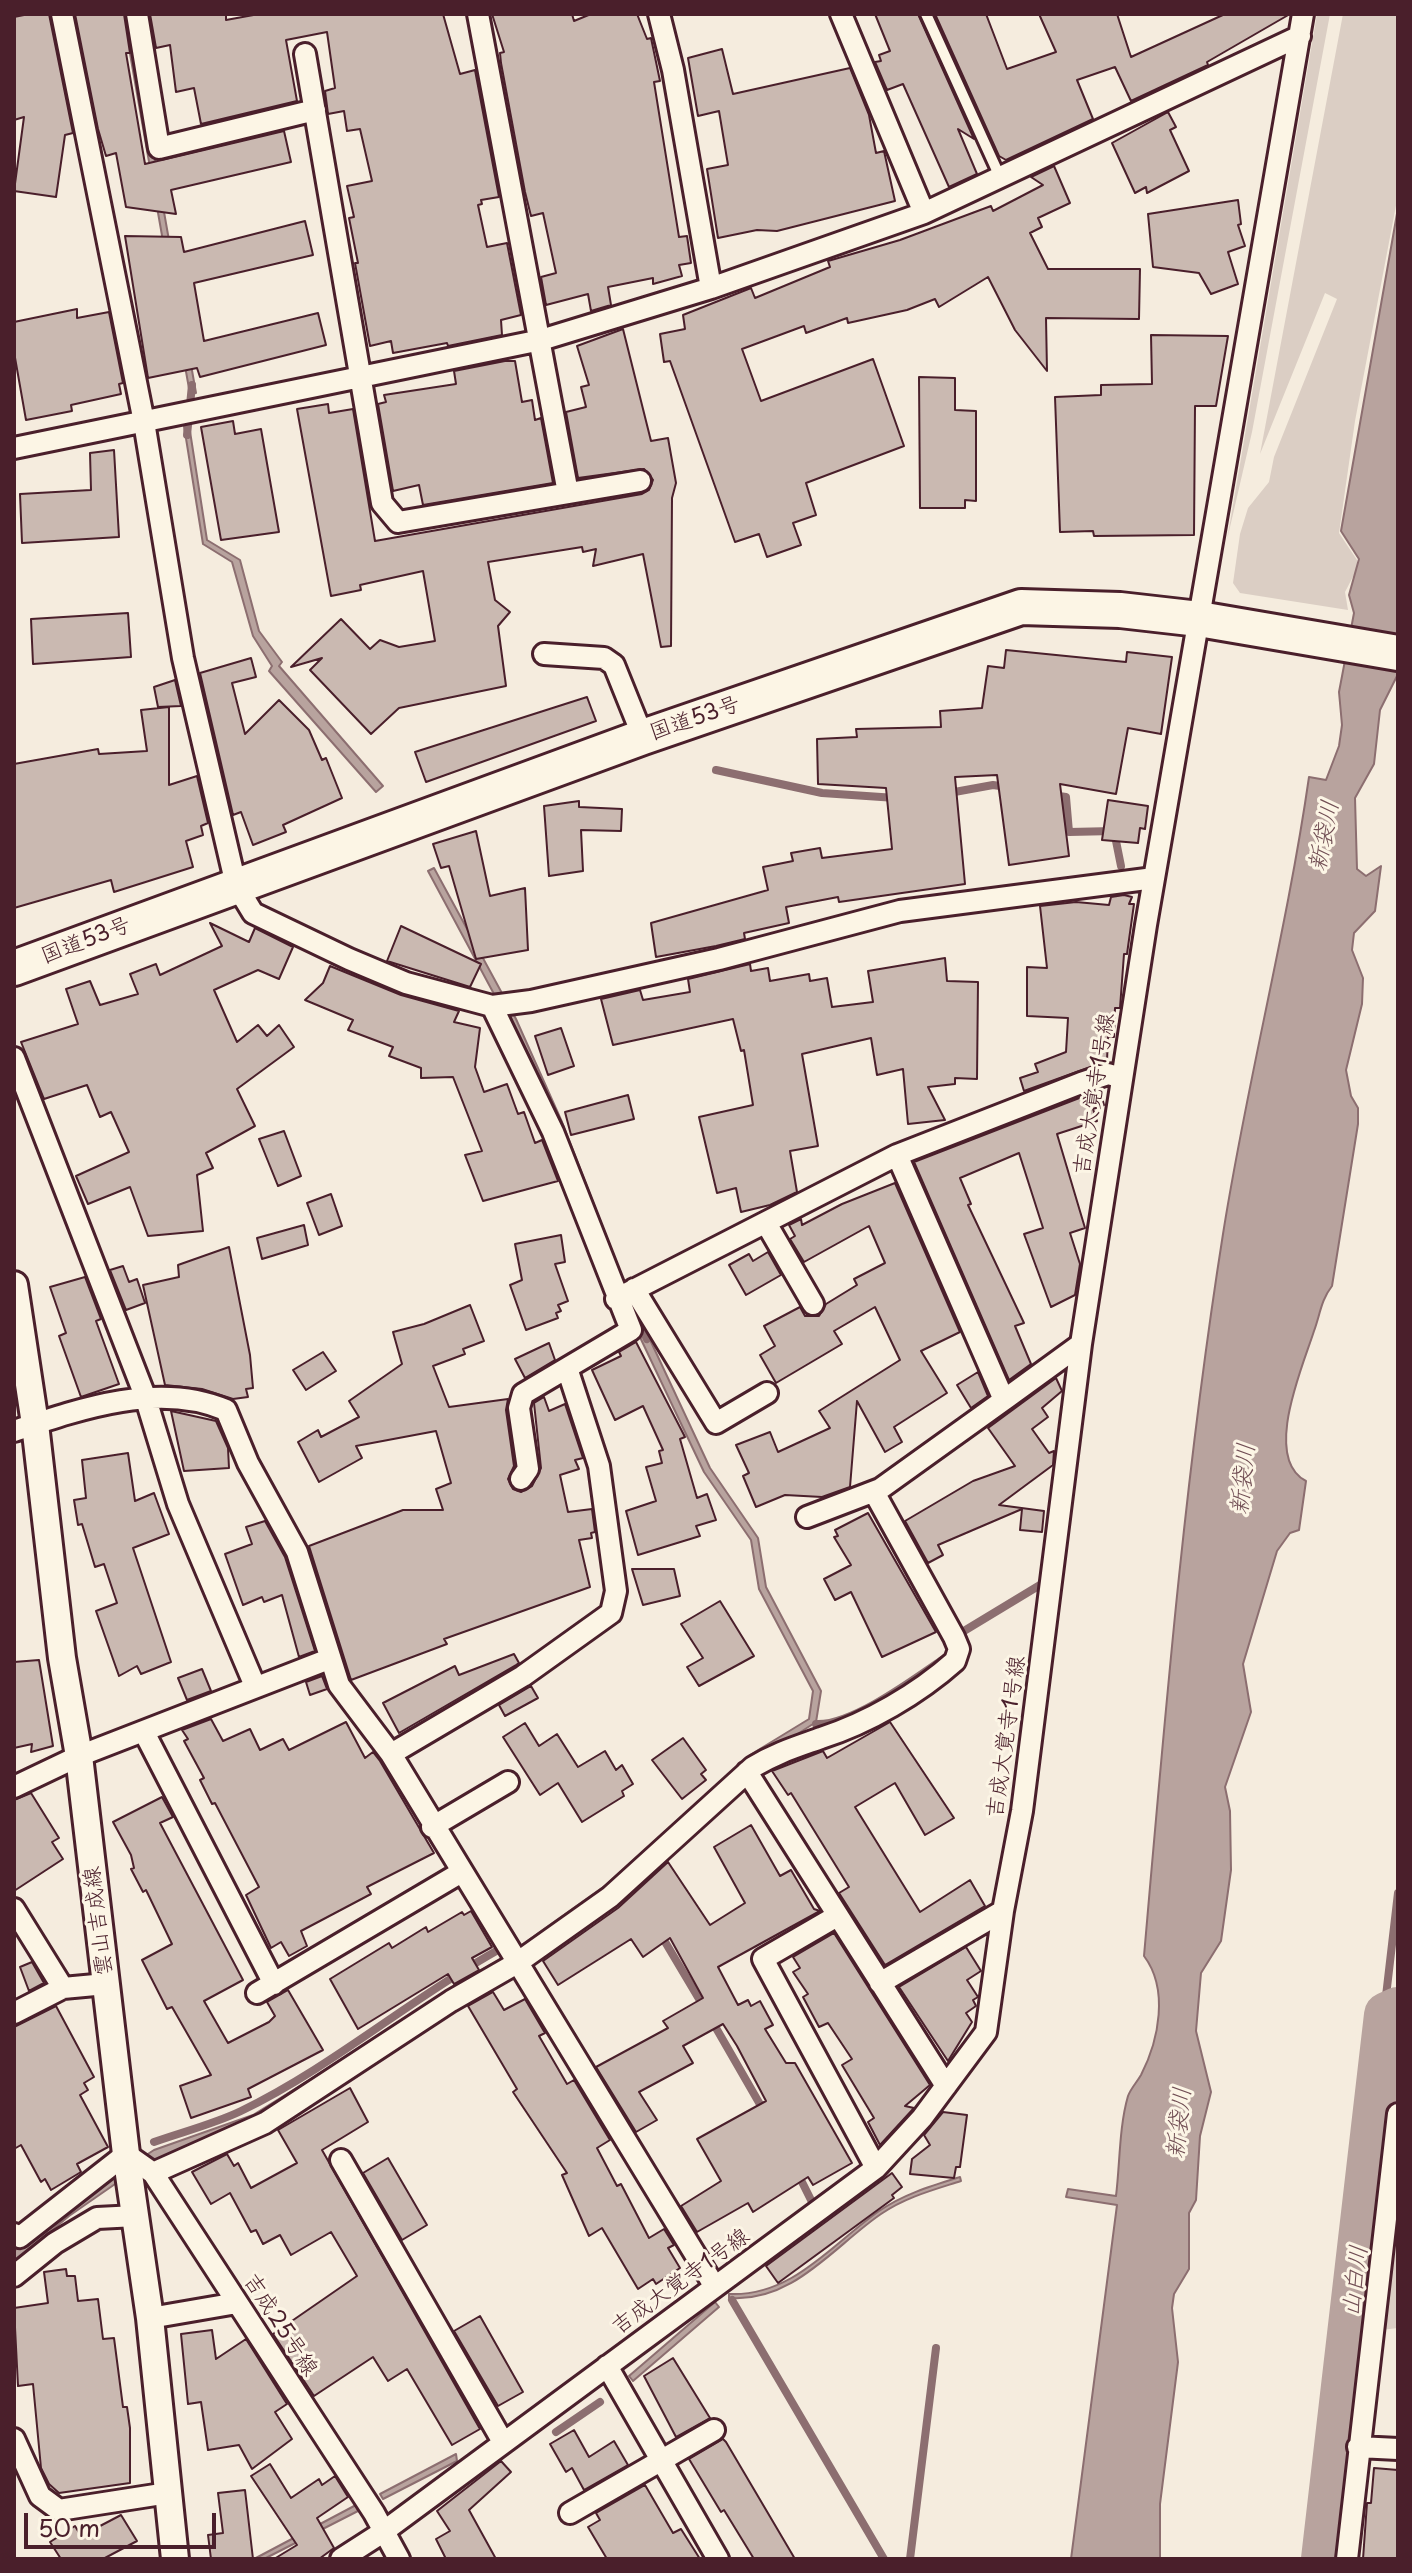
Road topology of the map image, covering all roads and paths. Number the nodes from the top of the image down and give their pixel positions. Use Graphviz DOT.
graph roads {
  1 [pos="62,14"];
  2 [pos="137,14"];
  3 [pos="478,14"];
  4 [pos="659,14"];
  5 [pos="841,14"];
  6 [pos="926,14"];
  7 [pos="1303,14"];
  8 [pos="1300,36"];
  9 [pos="305,54"];
  10 [pos="315,110"];
  11 [pos="1000,177"];
  12 [pos="924,213"];
  13 [pos="711,288"];
  14 [pos="541,340"];
  15 [pos="360,377"];
  16 [pos="144,422"];
  17 [pos="14,448"];
  18 [pos="640,481"];
  19 [pos="568,493"];
  20 [pos="1199,619"];
  21 [pos="1398,653"];
  22 [pos="544,654"];
  23 [pos="643,737"];
  24 [pos="1154,878"];
  25 [pos="236,885"];
  26 [pos="14,968"];
  27 [pos="492,1006"];
  28 [pos="14,1058"];
  29 [pos="1122,1078"];
  30 [pos="897,1155"];
  31 [pos="766,1223"];
  32 [pos="14,1285"];
  33 [pos="625,1294"];
  34 [pos="813,1304"];
  35 [pos="1081,1344"];
  36 [pos="567,1368"];
  37 [pos="767,1393"];
  38 [pos="145,1396"];
  39 [pos="1004,1400"];
  40 [pos="25,1427"];
  41 [pos="521,1479"];
  42 [pos="874,1492"];
  43 [pos="807,1517"];
  44 [pos="329,1659"];
  45 [pos="255,1686"];
  46 [pos="145,1734"];
  47 [pos="391,1754"];
  48 [pos="79,1756"];
  49 [pos="747,1772"];
  50 [pos="508,1782"];
  51 [pos="14,1787"];
  52 [pos="432,1827"];
  53 [pos="460,1873"];
  54 [pos="14,1909"];
  55 [pos="1003,1911"];
  56 [pos="837,1916"];
  57 [pos="517,1963"];
  58 [pos="880,1983"];
  59 [pos="106,1984"];
  60 [pos="63,1988"];
  61 [pos="14,2013"];
  62 [pos="946,2086"];
  63 [pos="1398,2114"];
  64 [pos="126,2154"];
  65 [pos="341,2160"];
  66 [pos="876,2168"];
  67 [pos="153,2173"];
  68 [pos="136,2216"];
  69 [pos="14,2234"];
  70 [pos="14,2276"];
  71 [pos="715,2287"];
  72 [pos="237,2303"];
  73 [pos="150,2318"];
  74 [pos="607,2366"];
  75 [pos="714,2430"];
  76 [pos="14,2439"];
  77 [pos="503,2442"];
  78 [pos="1358,2447"];
  79 [pos="1398,2449"];
  80 [pos="661,2461"];
  81 [pos="168,2493"];
  82 [pos="570,2513"];
  83 [pos="383,2532"];
  84 [pos="175,2559"];
  85 [pos="341,2559"];
  86 [pos="399,2559"];
  87 [pos="718,2559"];
  88 [pos="1347,2559"];
  1 -- 16 [label="street"];
  2 -- 10 [label="street"];
  3 -- 14 [label="street"];
  4 -- 13 [label="street"];
  5 -- 12 [label="street"];
  6 -- 11 [label="lane"];
  7 -- 8 [label="street, 吉成大覚寺1号線"];
  8 -- 11 [label="street"];
  8 -- 20 [label="street, 吉成大覚寺1号線"];
  9 -- 10 [label="street"];
  10 -- 15 [label="street"];
  11 -- 12 [label="street"];
  12 -- 13 [label="street"];
  13 -- 14 [label="street"];
  14 -- 15 [label="street"];
  14 -- 19 [label="street"];
  15 -- 16 [label="street"];
  15 -- 19 [label="street"];
  16 -- 17 [label="street"];
  16 -- 25 [label="street"];
  18 -- 19 [label="street"];
  20 -- 21 [label="highway, 国道53号"];
  20 -- 23 [label="highway, 国道53号"];
  20 -- 24 [label="street, 吉成大覚寺1号線"];
  22 -- 23 [label="street"];
  23 -- 25 [label="highway, 国道53号"];
  24 -- 27 [label="street"];
  24 -- 29 [label="street, 吉成大覚寺1号線"];
  25 -- 26 [label="highway, 国道53号"];
  25 -- 27 [label="street"];
  27 -- 33 [label="street"];
  28 -- 38 [label="street"];
  29 -- 30 [label="street"];
  29 -- 35 [label="street, 吉成大覚寺1号線"];
  30 -- 31 [label="street"];
  30 -- 39 [label="street"];
  31 -- 33 [label="street"];
  31 -- 34 [label="street"];
  32 -- 40 [label="street, 雲山吉成線"];
  33 -- 36 [label="street"];
  33 -- 37 [label="street"];
  35 -- 39 [label="street"];
  35 -- 55 [label="street, 吉成大覚寺1号線"];
  36 -- 41 [label="street"];
  36 -- 47 [label="street"];
  38 -- 40 [label="street"];
  38 -- 44 [label="street"];
  38 -- 45 [label="street"];
  39 -- 42 [label="street"];
  40 -- 48 [label="street, 雲山吉成線"];
  42 -- 43 [label="street"];
  42 -- 49 [label="street"];
  44 -- 45 [label="street"];
  44 -- 47 [label="street"];
  45 -- 46 [label="street"];
  46 -- 48 [label="street"];
  46 -- 53 [label="street"];
  47 -- 52 [label="street"];
  48 -- 51 [label="street"];
  48 -- 59 [label="street, 雲山吉成線"];
  49 -- 56 [label="street"];
  49 -- 57 [label="street"];
  50 -- 52 [label="street"];
  52 -- 53 [label="street"];
  53 -- 57 [label="street"];
  54 -- 60 [label="street"];
  55 -- 58 [label="street"];
  55 -- 62 [label="street, 吉成大覚寺1号線"];
  56 -- 58 [label="street"];
  56 -- 66 [label="street"];
  57 -- 67 [label="street"];
  57 -- 71 [label="street"];
  58 -- 62 [label="street"];
  59 -- 60 [label="street"];
  59 -- 64 [label="street, 雲山吉成線"];
  60 -- 61 [label="street"];
  62 -- 66 [label="street, 吉成大覚寺1号線"];
  63 -- 78 [label="street"];
  64 -- 67 [label="street, 吉成25号線"];
  64 -- 68 [label="street, 雲山吉成線"];
  64 -- 69 [label="street"];
  65 -- 77 [label="street"];
  66 -- 71 [label="street, 吉成大覚寺1号線"];
  67 -- 72 [label="street, 吉成25号線"];
  68 -- 70 [label="street"];
  68 -- 73 [label="street, 雲山吉成線"];
  71 -- 74 [label="street, 吉成大覚寺1号線"];
  72 -- 73 [label="street"];
  72 -- 83 [label="street, 吉成25号線"];
  73 -- 81 [label="street, 雲山吉成線"];
  74 -- 77 [label="street, 吉成大覚寺1号線"];
  74 -- 80 [label="street"];
  75 -- 80 [label="street"];
  76 -- 81 [label="street"];
  77 -- 83 [label="street, 吉成大覚寺1号線"];
  78 -- 79 [label="street"];
  78 -- 88 [label="street"];
  80 -- 82 [label="street"];
  80 -- 87 [label="street"];
  81 -- 84 [label="street, 雲山吉成線"];
  83 -- 85 [label="street, 吉成大覚寺1号線"];
  83 -- 86 [label="street, 吉成25号線"];
}
